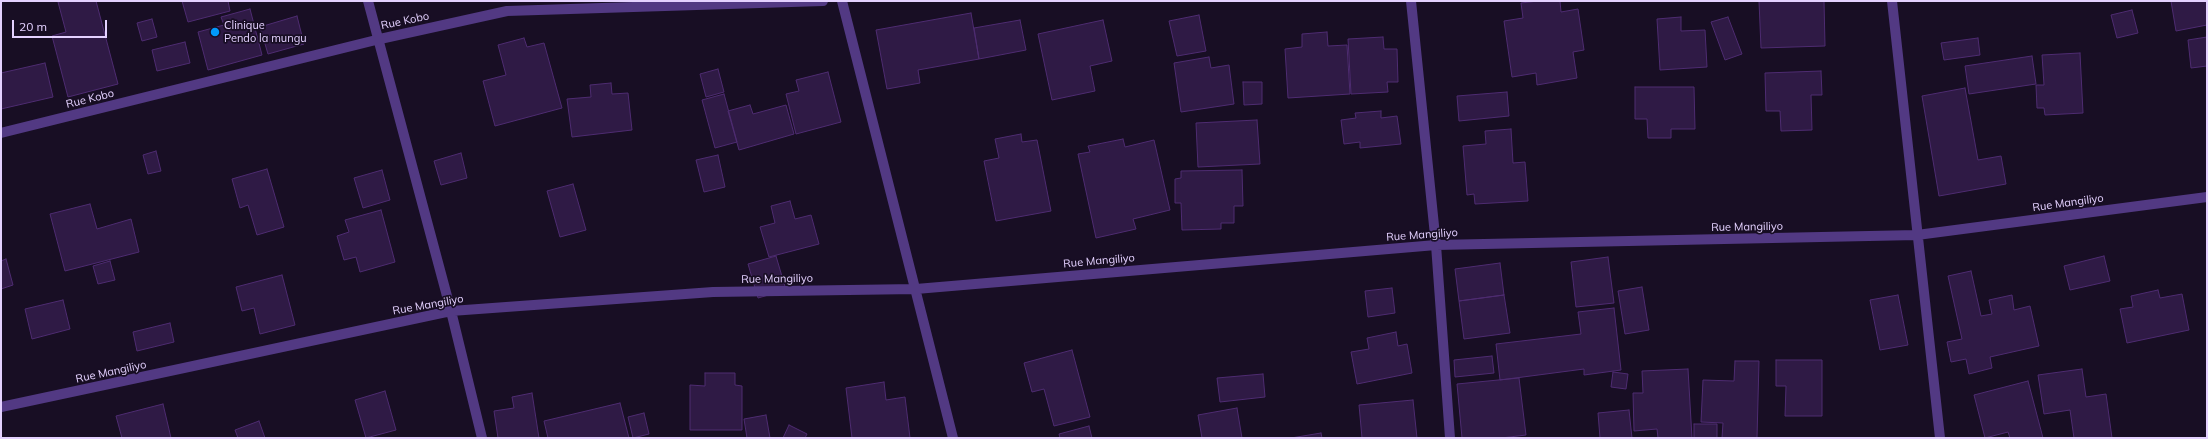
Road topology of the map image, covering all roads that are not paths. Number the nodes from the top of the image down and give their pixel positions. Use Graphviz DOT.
graph roads {
  1 [pos="368,1"];
  2 [pos="823,1"];
  3 [pos="842,1"];
  4 [pos="1411,1"];
  5 [pos="1892,1"];
  6 [pos="380,39"];
  7 [pos="1,133"];
  8 [pos="2207,197"];
  9 [pos="1918,235"];
  10 [pos="1436,246"];
  11 [pos="916,289"];
  12 [pos="452,311"];
  13 [pos="1,407"];
  14 [pos="482,438"];
  15 [pos="953,438"];
  16 [pos="1450,438"];
  17 [pos="1940,438"];
  1 -- 6 [label="street"];
  2 -- 6 [label="street, Rue Kobo"];
  3 -- 11 [label="street"];
  4 -- 10 [label="street"];
  5 -- 9 [label="street"];
  6 -- 7 [label="street, Rue Kobo"];
  6 -- 12 [label="street"];
  8 -- 9 [label="street, Rue Mangiliyo"];
  9 -- 10 [label="street, Rue Mangiliyo"];
  9 -- 17 [label="street"];
  10 -- 11 [label="street, Rue Mangiliyo"];
  10 -- 16 [label="street"];
  11 -- 12 [label="street, Rue Mangiliyo"];
  11 -- 15 [label="street"];
  12 -- 13 [label="street, Rue Mangiliyo"];
  12 -- 14 [label="street"];
}
